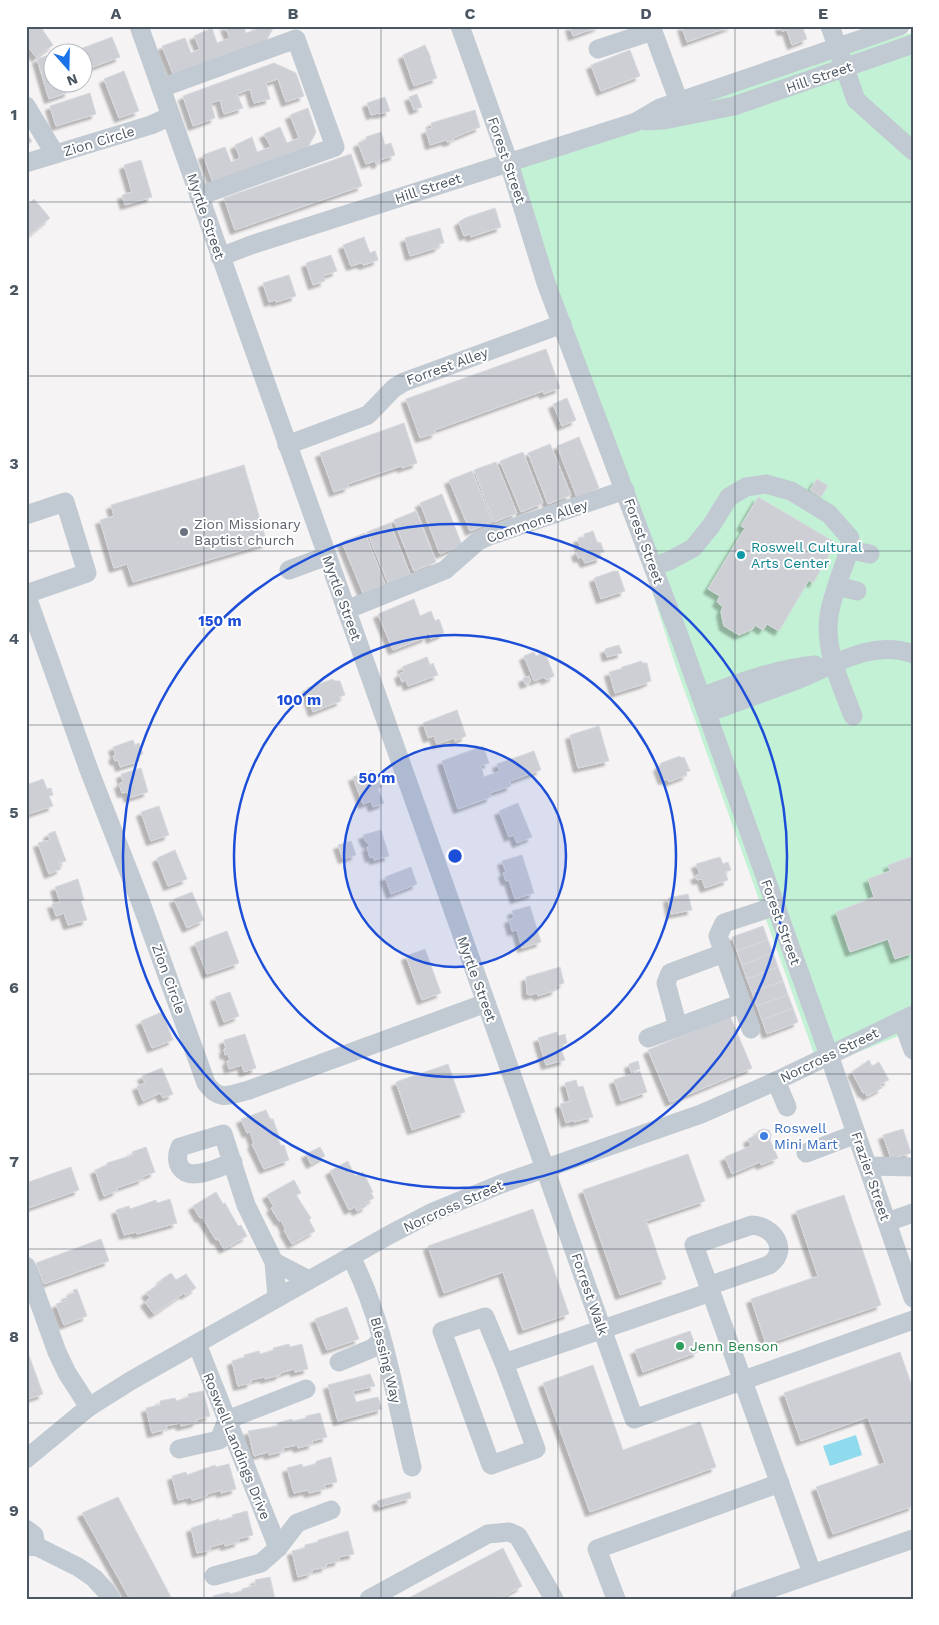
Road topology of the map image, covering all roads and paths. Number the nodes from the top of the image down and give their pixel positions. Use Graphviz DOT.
graph roads {
  1 [pos="139,26"];
  2 [pos="460,26"];
  3 [pos="830,26"];
  4 [pos="900,26"];
  5 [pos="652,29"];
  6 [pos="293,33"];
  7 [pos="913,44"];
  8 [pos="837,47"];
  9 [pos="598,49"];
  10 [pos="844,68"];
  11 [pos="161,88"];
  12 [pos="678,102"];
  13 [pos="26,106"];
  14 [pos="170,116"];
  15 [pos="636,122"];
  16 [pos="913,152"];
  17 [pos="55,154"];
  18 [pos="26,163"];
  19 [pos="508,163"];
  20 [pos="198,196"];
  21 [pos="220,257"];
  22 [pos="562,324"];
  23 [pos="287,445"];
  24 [pos="625,490"];
  25 [pos="26,515"];
  26 [pos="850,550"];
  27 [pos="870,554"];
  28 [pos="327,556"];
  29 [pos="653,566"];
  30 [pos="289,570"];
  31 [pos="836,586"];
  32 [pos="857,591"];
  33 [pos="26,594"];
  34 [pos="346,610"];
  35 [pos="913,654"];
  36 [pos="833,663"];
  37 [pos="704,705"];
  38 [pos="853,716"];
  39 [pos="776,906"];
  40 [pos="724,953"];
  41 [pos="486,1003"];
  42 [pos="742,1003"];
  43 [pos="907,1017"];
  44 [pos="678,1027"];
  45 [pos="751,1029"];
  46 [pos="648,1038"];
  47 [pos="913,1050"];
  48 [pos="829,1055"];
  49 [pos="776,1081"];
  50 [pos="787,1107"];
  51 [pos="856,1134"];
  52 [pos="806,1153"];
  53 [pos="232,1162"];
  54 [pos="868,1166"];
  55 [pos="913,1167"];
  56 [pos="546,1168"];
  57 [pos="913,1213"];
  58 [pos="887,1222"];
  59 [pos="351,1257"];
  60 [pos="274,1262"];
  61 [pos="26,1266"];
  62 [pos="309,1280"];
  63 [pos="277,1298"];
  64 [pos="913,1298"];
  65 [pos="913,1320"];
  66 [pos="602,1329"];
  67 [pos="381,1340"];
  68 [pos="197,1344"];
  69 [pos="339,1362"];
  70 [pos="504,1363"];
  71 [pos="743,1380"];
  72 [pos="306,1389"];
  73 [pos="89,1407"];
  74 [pos="227,1420"];
  75 [pos="179,1449"];
  76 [pos="26,1459"];
  77 [pos="412,1467"];
  78 [pos="780,1483"];
  79 [pos="330,1510"];
  80 [pos="26,1528"];
  81 [pos="913,1539"];
  82 [pos="31,1546"];
  83 [pos="278,1548"];
  84 [pos="812,1573"];
  85 [pos="214,1576"];
  86 [pos="111,1599"];
  87 [pos="369,1599"];
  88 [pos="554,1599"];
  89 [pos="616,1599"];
  90 [pos="740,1599"];
  1 -- 11 [label="street, Myrtle Street"];
  2 -- 19 [label="street, Forest Street"];
  3 -- 8 [label="street"];
  4 -- 8 [label="street, Hill Street"];
  5 -- 9 [label="street"];
  5 -- 12 [label="street"];
  6 -- 11 [label="street"];
  6 -- 20 [label="street"];
  7 -- 10 [label="street, Hill Street"];
  8 -- 10 [label="street"];
  8 -- 12 [label="street, Hill Street"];
  10 -- 15 [label="street, Hill Street"];
  10 -- 16 [label="street"];
  11 -- 14 [label="street, Myrtle Street"];
  12 -- 15 [label="street, Hill Street"];
  13 -- 17 [label="street"];
  14 -- 17 [label="street, Zion Circle"];
  14 -- 20 [label="street, Myrtle Street"];
  15 -- 19 [label="street, Hill Street"];
  17 -- 18 [label="street, Zion Circle"];
  19 -- 21 [label="street, Hill Street"];
  19 -- 22 [label="street, Forest Street"];
  20 -- 21 [label="street, Myrtle Street"];
  21 -- 23 [label="street, Myrtle Street"];
  22 -- 23 [label="street, Forrest Alley"];
  22 -- 24 [label="street, Forest Street"];
  23 -- 28 [label="street, Myrtle Street"];
  24 -- 29 [label="street, Forest Street"];
  24 -- 34 [label="street, Commons Alley"];
  25 -- 33 [label="street"];
  26 -- 27 [label="street"];
  26 -- 29 [label="street"];
  26 -- 31 [label="street"];
  28 -- 30 [label="street"];
  28 -- 34 [label="street, Myrtle Street"];
  29 -- 37 [label="street, Forest Street"];
  31 -- 32 [label="street"];
  31 -- 36 [label="street"];
  33 -- 41 [label="street, Zion Circle"];
  34 -- 41 [label="street, Myrtle Street"];
  35 -- 36 [label="street"];
  36 -- 37 [label="street"];
  36 -- 38 [label="street"];
  37 -- 39 [label="street, Forest Street"];
  39 -- 40 [label="street"];
  39 -- 48 [label="street, Forest Street"];
  40 -- 42 [label="street"];
  40 -- 44 [label="street"];
  41 -- 56 [label="street, Myrtle Street"];
  42 -- 44 [label="street"];
  42 -- 45 [label="street"];
  43 -- 47 [label="street"];
  43 -- 48 [label="street, Norcross Street"];
  44 -- 46 [label="street"];
  48 -- 49 [label="street, Norcross Street"];
  48 -- 51 [label="street, Frazier Street"];
  49 -- 50 [label="street"];
  49 -- 56 [label="street, Norcross Street"];
  51 -- 52 [label="street"];
  51 -- 54 [label="street, Frazier Street"];
  53 -- 53 [label="street"];
  53 -- 60 [label="street"];
  54 -- 55 [label="street"];
  54 -- 58 [label="street, Frazier Street"];
  56 -- 59 [label="street, Norcross Street"];
  56 -- 66 [label="street, Forrest Walk"];
  57 -- 58 [label="street"];
  58 -- 64 [label="street, Frazier Street"];
  59 -- 62 [label="street, Norcross Street"];
  59 -- 67 [label="street, Blessing Way"];
  60 -- 62 [label="street"];
  60 -- 63 [label="street"];
  61 -- 73 [label="street"];
  62 -- 63 [label="street, Norcross Street"];
  63 -- 68 [label="street, Norcross Street"];
  65 -- 71 [label="street"];
  66 -- 70 [label="street"];
  66 -- 71 [label="street, Forrest Walk"];
  66 -- 71 [label="street"];
  67 -- 69 [label="street"];
  67 -- 77 [label="street, Blessing Way"];
  68 -- 73 [label="street, Norcross Street"];
  68 -- 74 [label="street, Roswell Landings Drive"];
  70 -- 70 [label="street"];
  71 -- 78 [label="street"];
  72 -- 74 [label="street"];
  73 -- 76 [label="street, Norcross Street"];
  74 -- 75 [label="street"];
  74 -- 83 [label="street, Roswell Landings Drive"];
  78 -- 84 [label="street"];
  78 -- 89 [label="street"];
  79 -- 83 [label="street"];
  80 -- 82 [label="street"];
  81 -- 84 [label="street"];
  82 -- 86 [label="street"];
  83 -- 85 [label="street"];
  84 -- 90 [label="street"];
  87 -- 88 [label="street"];
}
